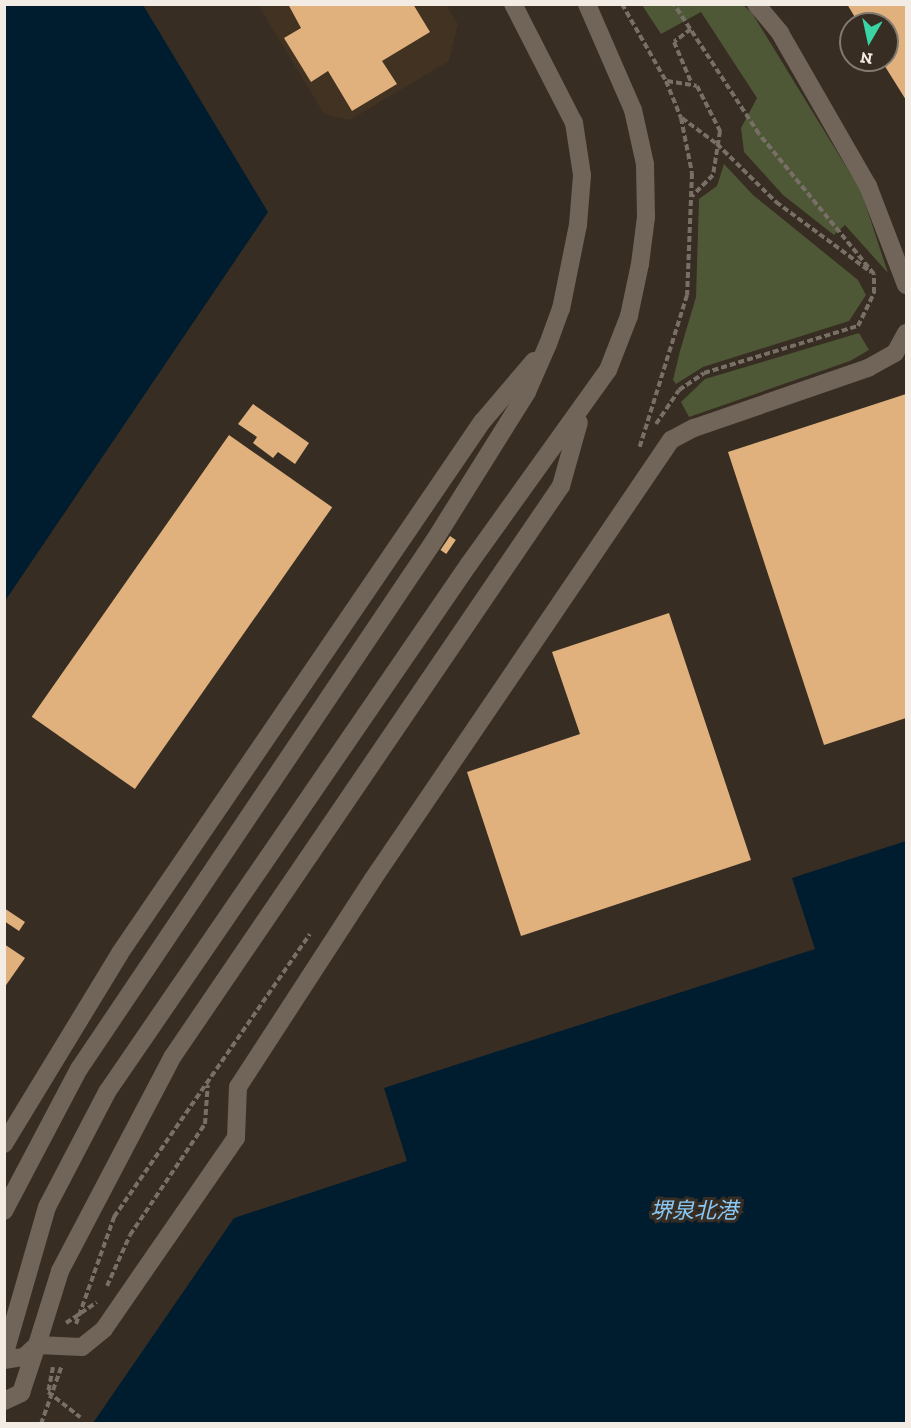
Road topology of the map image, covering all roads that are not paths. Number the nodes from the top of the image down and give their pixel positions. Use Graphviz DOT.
graph roads {
  1 [pos="513,4"];
  2 [pos="587,4"];
  3 [pos="756,4"];
  4 [pos="906,285"];
  5 [pos="906,333"];
  6 [pos="548,344"];
  7 [pos="582,410"];
  8 [pos="4,1144"];
  9 [pos="4,1211"];
  10 [pos="37,1345"];
  11 [pos="4,1356"];
  12 [pos="4,1360"];
  13 [pos="4,1401"];
  1 -- 6 [label="street"];
  2 -- 7 [label="street"];
  3 -- 4 [label="street"];
  5 -- 10 [label="street"];
  6 -- 8 [label="street"];
  6 -- 9 [label="street"];
  7 -- 10 [label="street"];
  7 -- 11 [label="street"];
  10 -- 12 [label="street"];
  10 -- 13 [label="street"];
}
